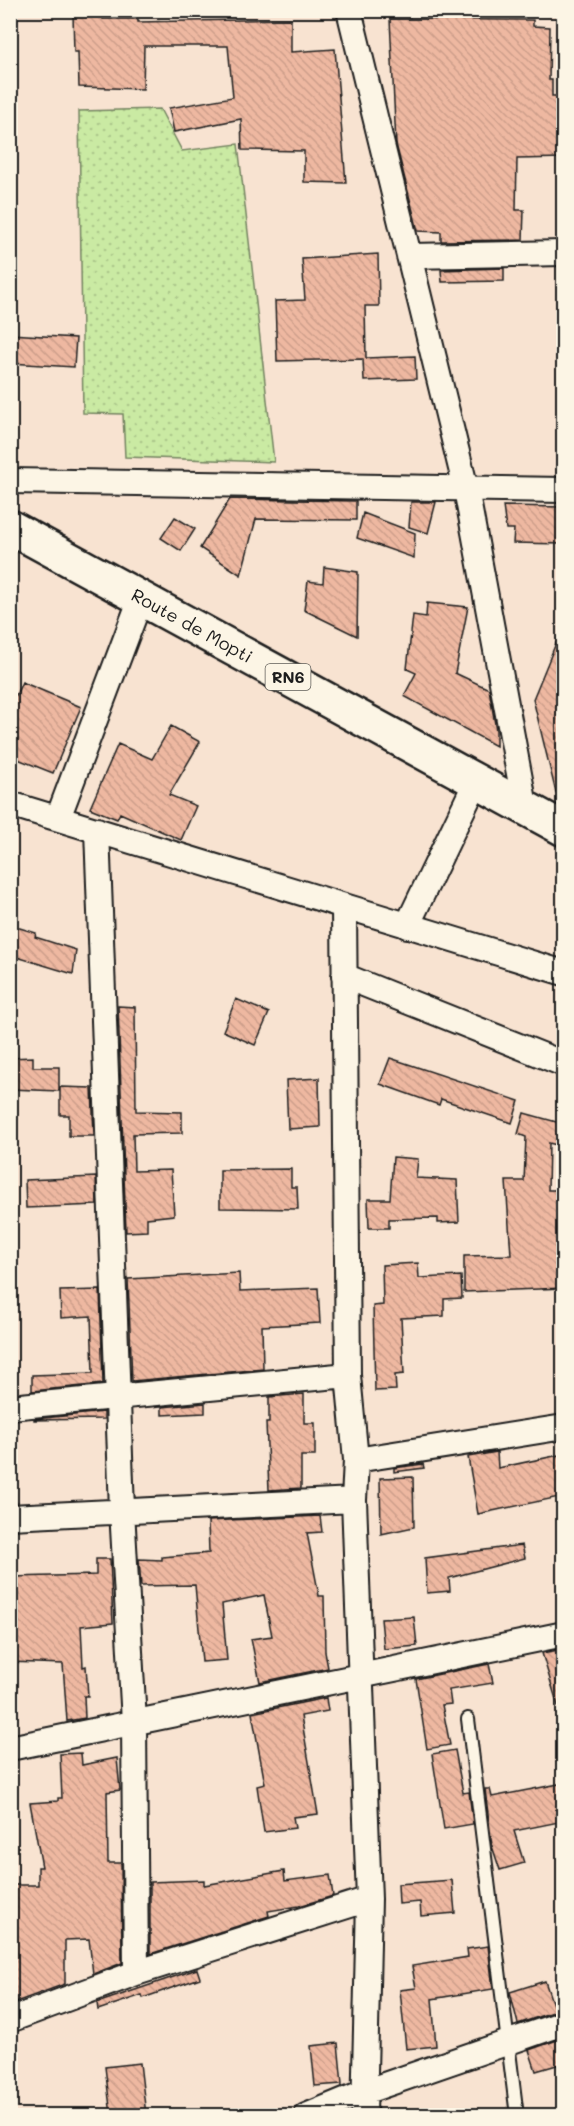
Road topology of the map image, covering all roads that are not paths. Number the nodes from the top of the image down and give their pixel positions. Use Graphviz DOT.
graph roads {
  1 [pos="349,10"];
  2 [pos="564,254"];
  3 [pos="409,256"];
  4 [pos="10,481"];
  5 [pos="466,489"];
  6 [pos="564,490"];
  7 [pos="10,527"];
  8 [pos="141,598"];
  9 [pos="477,780"];
  10 [pos="10,804"];
  11 [pos="525,806"];
  12 [pos="58,818"];
  13 [pos="564,829"];
  14 [pos="97,830"];
  15 [pos="344,907"];
  16 [pos="407,926"];
  17 [pos="564,973"];
  18 [pos="344,976"];
  19 [pos="564,1064"];
  20 [pos="348,1375"];
  21 [pos="119,1396"];
  22 [pos="10,1407"];
  23 [pos="564,1427"];
  24 [pos="356,1460"];
  25 [pos="354,1500"];
  26 [pos="122,1510"];
  27 [pos="10,1517"];
  28 [pos="564,1634"];
  29 [pos="361,1676"];
  30 [pos="468,1719"];
  31 [pos="134,1722"];
  32 [pos="10,1748"];
  33 [pos="369,1899"];
  34 [pos="136,1973"];
  35 [pos="10,2020"];
  36 [pos="564,2023"];
  37 [pos="507,2043"];
  38 [pos="364,2104"];
  39 [pos="306,2115"];
  40 [pos="517,2115"];
  1 -- 3 [label="street"];
  2 -- 3 [label="street"];
  3 -- 5 [label="street"];
  4 -- 5 [label="street"];
  5 -- 6 [label="street"];
  5 -- 11 [label="street"];
  7 -- 8 [label="highway, Route de Mopti / RN6"];
  8 -- 9 [label="highway, Route de Mopti / RN6"];
  8 -- 12 [label="street"];
  9 -- 11 [label="highway, Route de Mopti / RN6"];
  9 -- 16 [label="street"];
  10 -- 12 [label="street"];
  11 -- 13 [label="highway, Route de Mopti / RN6"];
  12 -- 14 [label="street"];
  14 -- 15 [label="street"];
  14 -- 21 [label="street"];
  15 -- 16 [label="street"];
  15 -- 18 [label="street"];
  16 -- 17 [label="street"];
  18 -- 19 [label="street"];
  18 -- 20 [label="street"];
  20 -- 21 [label="street"];
  20 -- 24 [label="street"];
  21 -- 22 [label="street"];
  21 -- 26 [label="street"];
  23 -- 24 [label="street"];
  24 -- 25 [label="street"];
  25 -- 26 [label="street"];
  25 -- 29 [label="street"];
  26 -- 27 [label="street"];
  26 -- 31 [label="street"];
  28 -- 29 [label="street"];
  29 -- 31 [label="street"];
  29 -- 33 [label="street"];
  30 -- 37 [label="lane"];
  31 -- 32 [label="street"];
  31 -- 34 [label="street"];
  33 -- 34 [label="street"];
  33 -- 38 [label="street"];
  34 -- 35 [label="street"];
  36 -- 37 [label="street"];
  37 -- 38 [label="street"];
  37 -- 40 [label="lane"];
  38 -- 39 [label="street"];
}
